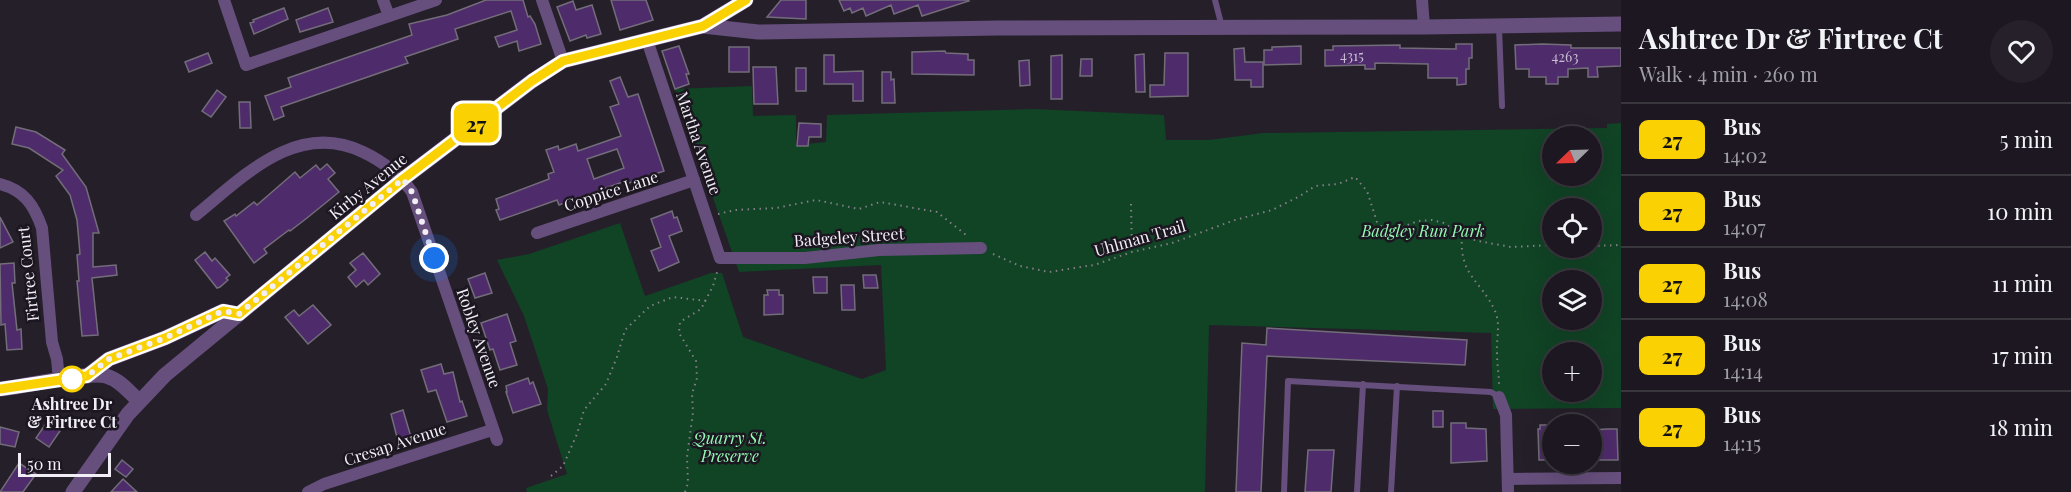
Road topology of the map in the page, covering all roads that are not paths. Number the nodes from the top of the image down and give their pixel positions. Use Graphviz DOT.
graph roads {
  1 [pos="224,0"];
  2 [pos="383,0"];
  3 [pos="436,0"];
  4 [pos="542,0"];
  5 [pos="746,0"];
  6 [pos="1215,0"];
  7 [pos="1422,0"];
  8 [pos="389,16"];
  9 [pos="1621,24"];
  10 [pos="703,26"];
  11 [pos="1499,26"];
  12 [pos="1222,27"];
  13 [pos="1424,27"];
  14 [pos="647,40"];
  15 [pos="563,61"];
  16 [pos="1502,106"];
  17 [pos="403,179"];
  18 [pos="694,180"];
  19 [pos="0,184"];
  20 [pos="196,215"];
  21 [pos="537,232"];
  22 [pos="981,248"];
  23 [pos="720,258"];
  24 [pos="239,314"];
  25 [pos="87,376"];
  26 [pos="59,380"];
  27 [pos="1363,384"];
  28 [pos="1396,386"];
  29 [pos="0,389"];
  30 [pos="1499,397"];
  31 [pos="139,401"];
  32 [pos="494,435"];
  33 [pos="1621,478"];
  34 [pos="1508,479"];
  35 [pos="73,492"];
  36 [pos="308,492"];
  37 [pos="1284,492"];
  38 [pos="1357,492"];
  39 [pos="1391,492"];
  40 [pos="1508,492"];
  1 -- 8 [label="street"];
  2 -- 8 [label="street"];
  3 -- 8 [label="street"];
  4 -- 15 [label="street"];
  5 -- 10 [label="street, Kirby Avenue"];
  6 -- 12 [label="lane"];
  7 -- 13 [label="street"];
  9 -- 11 [label="street"];
  10 -- 12 [label="street"];
  10 -- 14 [label="street, Kirby Avenue"];
  11 -- 13 [label="street"];
  11 -- 16 [label="lane"];
  12 -- 13 [label="street"];
  14 -- 15 [label="street, Kirby Avenue"];
  14 -- 18 [label="street, Martha Avenue"];
  15 -- 17 [label="street, Kirby Avenue"];
  17 -- 20 [label="street"];
  17 -- 24 [label="street, Kirby Avenue"];
  17 -- 32 [label="street, Robley Avenue"];
  18 -- 21 [label="street, Coppice Lane"];
  18 -- 23 [label="street, Martha Avenue"];
  19 -- 26 [label="street, Firtree Court"];
  22 -- 23 [label="street, Badgeley Street"];
  24 -- 25 [label="street"];
  24 -- 31 [label="street, Kirby Avenue"];
  25 -- 26 [label="street"];
  25 -- 31 [label="street"];
  26 -- 29 [label="street"];
  27 -- 28 [label="lane"];
  27 -- 37 [label="lane"];
  27 -- 38 [label="lane"];
  28 -- 30 [label="lane"];
  28 -- 39 [label="lane"];
  30 -- 34 [label="street"];
  31 -- 35 [label="street, Kirby Avenue"];
  32 -- 36 [label="street, Cresap Avenue"];
  33 -- 34 [label="street"];
  34 -- 40 [label="street"];
}
